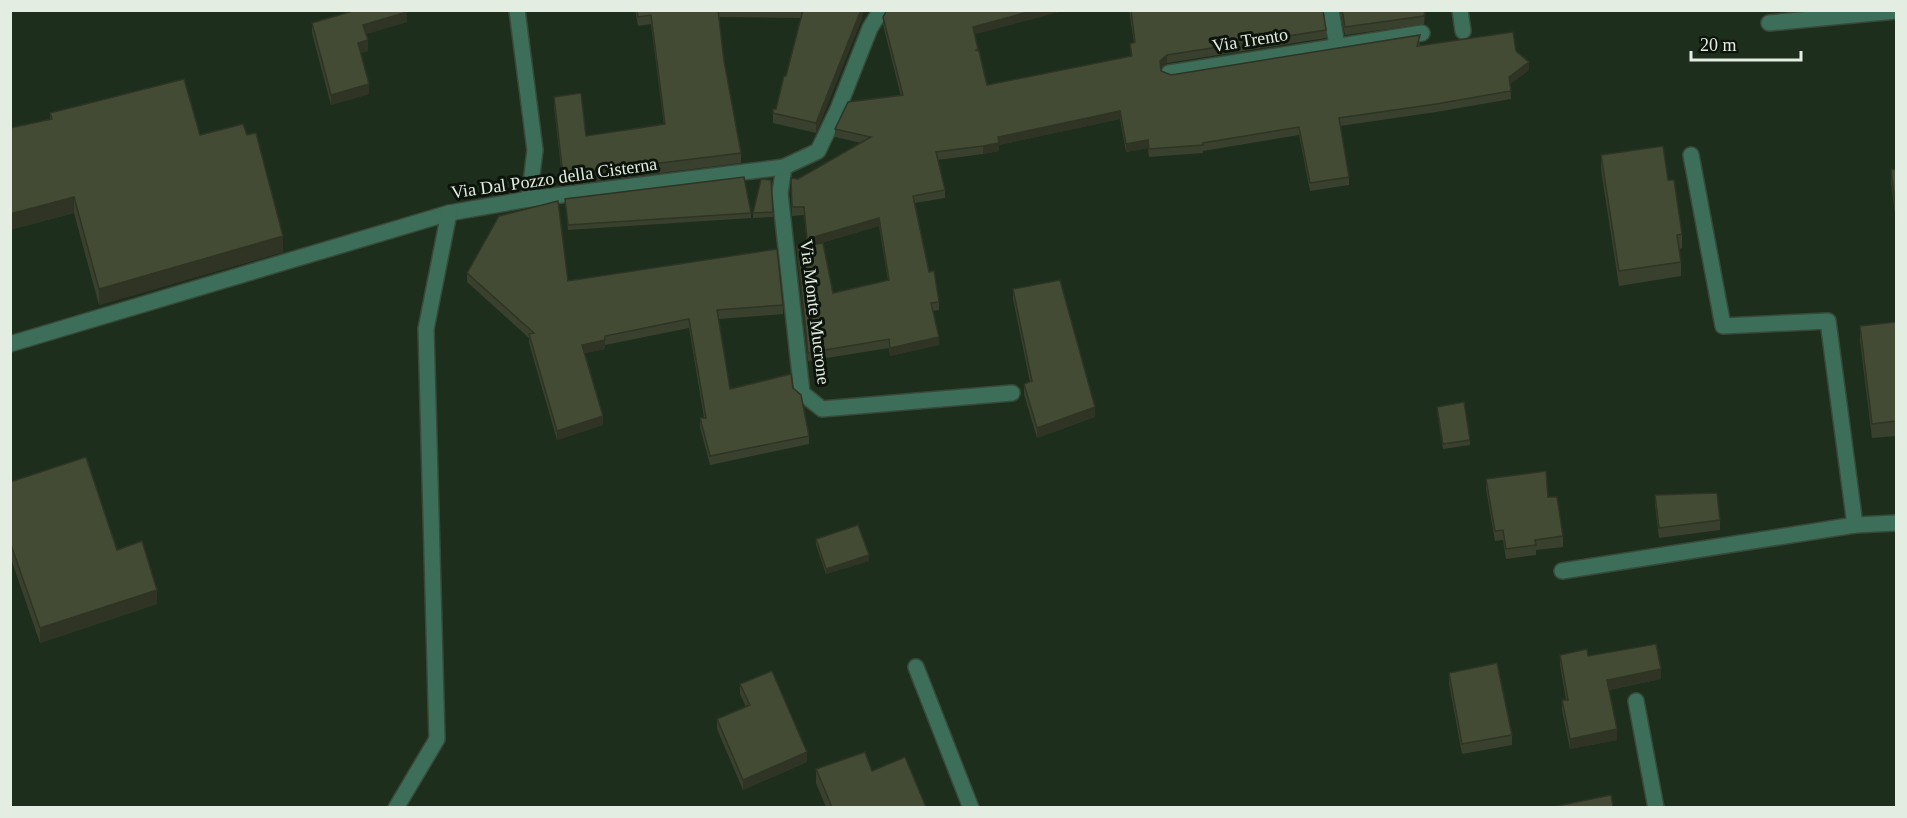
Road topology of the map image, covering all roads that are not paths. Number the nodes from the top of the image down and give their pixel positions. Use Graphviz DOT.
graph roads {
  1 [pos="518,10"];
  2 [pos="881,10"];
  3 [pos="1331,10"];
  4 [pos="1460,10"];
  5 [pos="1896,11"];
  6 [pos="1769,23"];
  7 [pos="1463,31"];
  8 [pos="1422,33"];
  9 [pos="1337,46"];
  10 [pos="1169,73"];
  11 [pos="1691,155"];
  12 [pos="784,167"];
  13 [pos="529,199"];
  14 [pos="449,213"];
  15 [pos="10,344"];
  16 [pos="1011,393"];
  17 [pos="1896,523"];
  18 [pos="1855,525"];
  19 [pos="1562,571"];
  20 [pos="916,667"];
  21 [pos="1636,701"];
  22 [pos="396,807"];
  23 [pos="971,807"];
  24 [pos="1656,807"];
  1 -- 13 [label="street"];
  2 -- 12 [label="street, Via Dal Pozzo della Cisterna"];
  3 -- 9 [label="street"];
  4 -- 7 [label="street"];
  5 -- 6 [label="street"];
  8 -- 9 [label="street, Via Trento"];
  9 -- 10 [label="street, Via Trento"];
  11 -- 18 [label="street"];
  12 -- 13 [label="street, Via Dal Pozzo della Cisterna"];
  12 -- 16 [label="street, Via Monte Mucrone"];
  13 -- 14 [label="street, Via Dal Pozzo della Cisterna"];
  14 -- 15 [label="street, Via Dal Pozzo della Cisterna"];
  14 -- 22 [label="street"];
  17 -- 18 [label="street"];
  18 -- 19 [label="street"];
  20 -- 23 [label="street"];
  21 -- 24 [label="street"];
}
